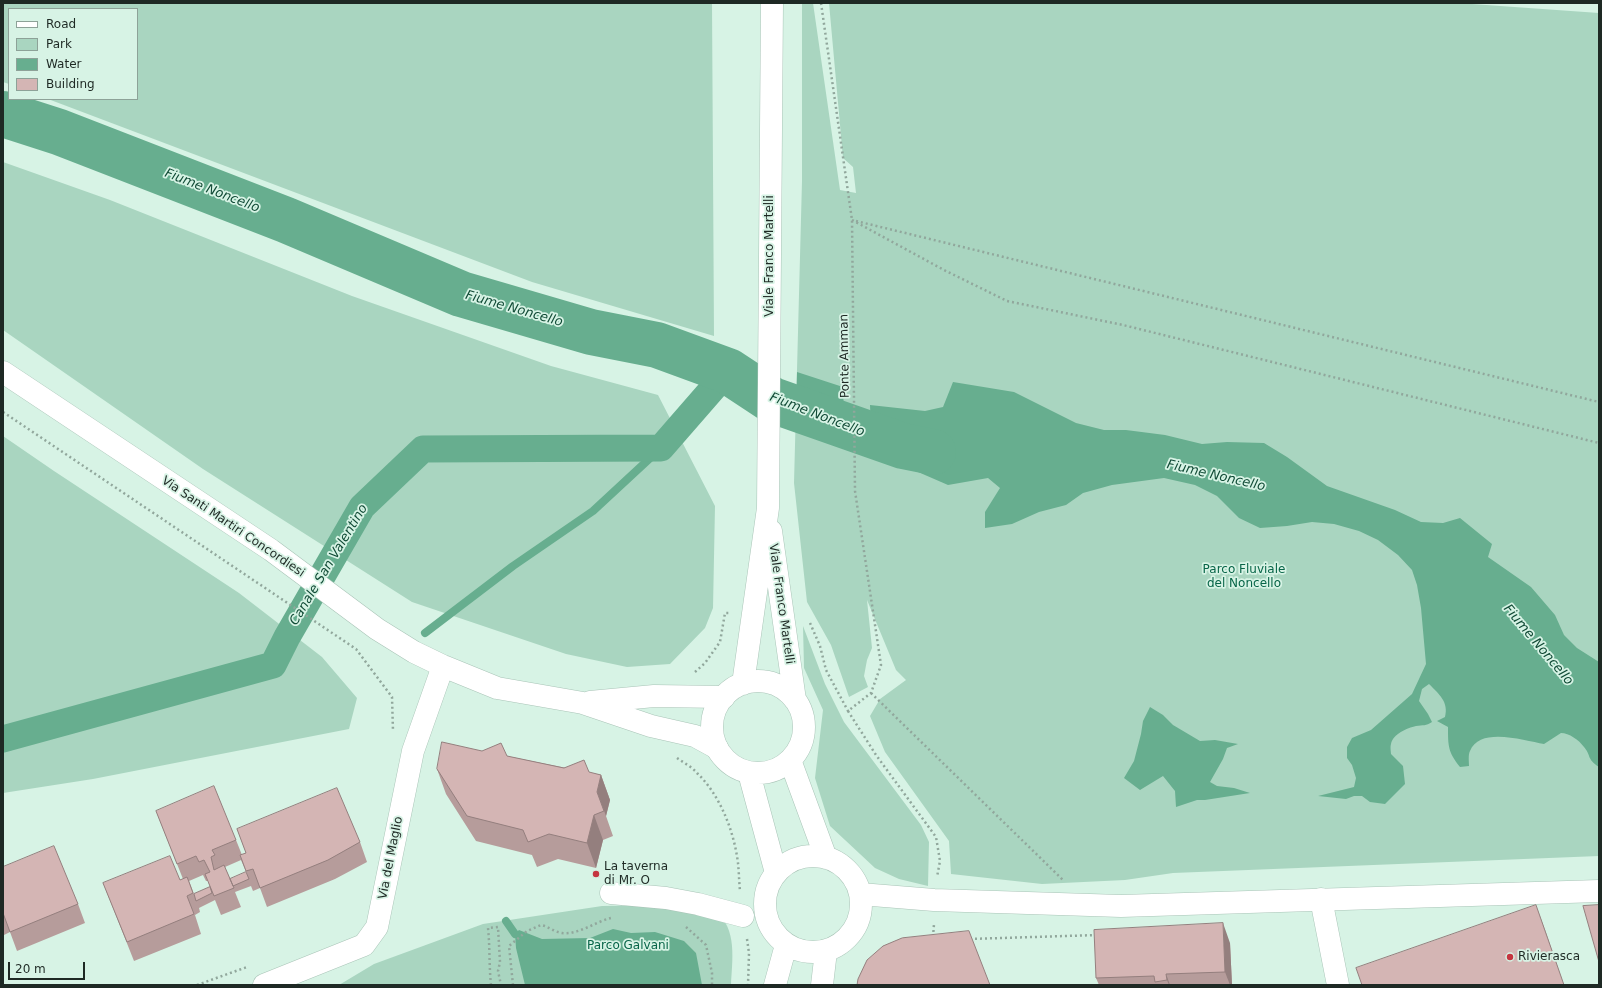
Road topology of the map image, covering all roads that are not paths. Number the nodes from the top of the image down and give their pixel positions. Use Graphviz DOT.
graph roads {
  1 [pos="772,3"];
  2 [pos="3,372"];
  3 [pos="768,508"];
  4 [pos="443,666"];
  5 [pos="743,684"];
  6 [pos="724,697"];
  7 [pos="795,700"];
  8 [pos="583,703"];
  9 [pos="717,748"];
  10 [pos="790,760"];
  11 [pos="749,773"];
  12 [pos="826,858"];
  13 [pos="776,873"];
  14 [pos="1599,891"];
  15 [pos="611,893"];
  16 [pos="860,894"];
  17 [pos="1321,899"];
  18 [pos="743,916"];
  19 [pos="786,945"];
  20 [pos="826,951"];
  21 [pos="264,985"];
  22 [pos="775,985"];
  23 [pos="822,985"];
  24 [pos="1338,985"];
  1 -- 3 [label="main road, Viale Franco Martelli"];
  2 -- 4 [label="main road, Via Santi Martiri Concordiesi"];
  3 -- 5 [label="main road, Viale Franco Martelli"];
  3 -- 7 [label="main road, Viale Franco Martelli"];
  4 -- 8 [label="main road, Via Santi Martiri Concordiesi"];
  4 -- 21 [label="main road, Via del Maglio"];
  5 -- 6 [label="main road, Viale Franco Martelli"];
  5 -- 7 [label="main road, Viale Franco Martelli"];
  6 -- 8 [label="main road, Via Santi Martiri Concordiesi"];
  6 -- 9 [label="main road, Viale Franco Martelli"];
  7 -- 10 [label="main road, Viale Franco Martelli"];
  8 -- 9 [label="main road, Via Santi Martiri Concordiesi"];
  9 -- 11 [label="main road, Viale Franco Martelli"];
  10 -- 11 [label="main road, Viale Franco Martelli"];
  10 -- 12 [label="main road"];
  11 -- 13 [label="main road"];
  12 -- 13 [label="main road"];
  12 -- 16 [label="main road"];
  13 -- 19 [label="main road"];
  14 -- 17 [label="main road"];
  15 -- 18 [label="main road"];
  16 -- 17 [label="main road"];
  16 -- 20 [label="main road"];
  17 -- 24 [label="main road"];
  19 -- 20 [label="main road"];
  19 -- 22 [label="main road"];
  20 -- 23 [label="main road"];
}
